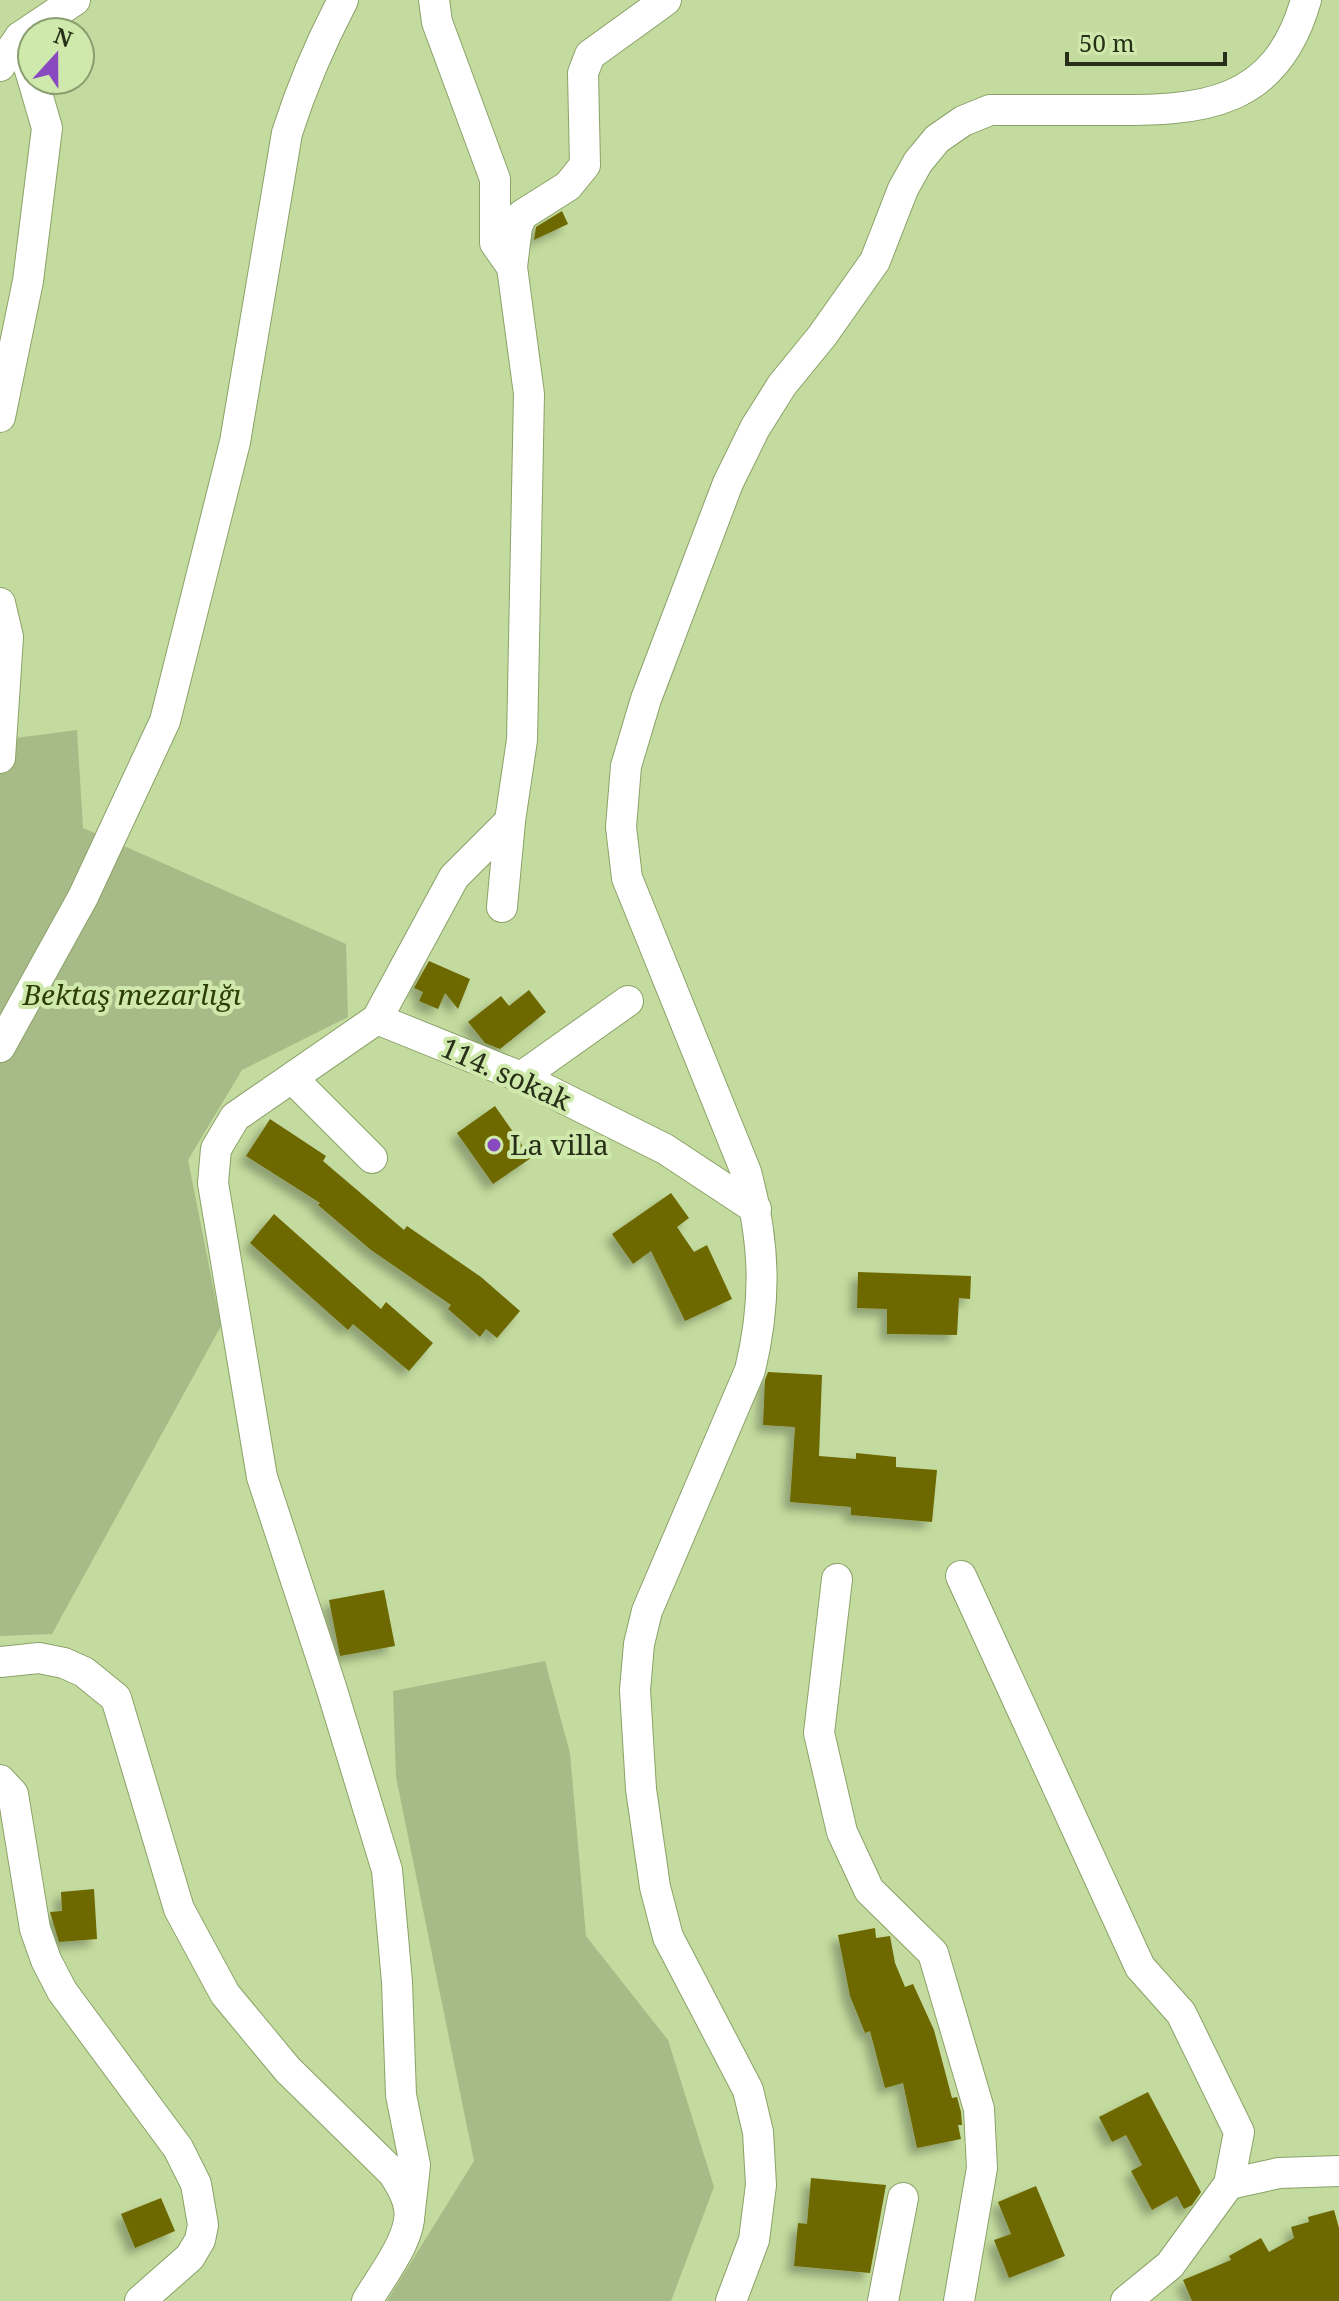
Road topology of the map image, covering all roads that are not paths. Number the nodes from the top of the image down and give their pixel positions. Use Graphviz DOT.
graph roads {
  1 [pos="75,0"];
  2 [pos="343,0"];
  3 [pos="434,0"];
  4 [pos="666,0"];
  5 [pos="1306,0"];
  6 [pos="51,16"];
  7 [pos="16,43"];
  8 [pos="0,66"];
  9 [pos="37,96"];
  10 [pos="512,267"];
  11 [pos="0,417"];
  12 [pos="0,603"];
  13 [pos="0,758"];
  14 [pos="510,821"];
  15 [pos="502,907"];
  16 [pos="628,1001"];
  17 [pos="377,1019"];
  18 [pos="0,1047"];
  19 [pos="521,1077"];
  20 [pos="292,1078"];
  21 [pos="372,1158"];
  22 [pos="756,1209"];
  23 [pos="961,1576"];
  24 [pos="837,1579"];
  25 [pos="0,1662"];
  26 [pos="0,1780"];
  27 [pos="1339,2171"];
  28 [pos="1229,2184"];
  29 [pos="903,2198"];
  30 [pos="410,2210"];
  31 [pos="140,2301"];
  32 [pos="367,2301"];
  33 [pos="731,2301"];
  34 [pos="883,2301"];
  35 [pos="959,2301"];
  36 [pos="1126,2301"];
  1 -- 6 [label="street"];
  2 -- 18 [label="street"];
  3 -- 10 [label="street"];
  4 -- 10 [label="street"];
  5 -- 22 [label="street"];
  7 -- 8 [label="street"];
  9 -- 11 [label="street"];
  10 -- 14 [label="street"];
  12 -- 13 [label="street"];
  14 -- 15 [label="street"];
  14 -- 17 [label="street"];
  16 -- 19 [label="street"];
  17 -- 19 [label="street, 114. sokak"];
  17 -- 20 [label="street"];
  19 -- 22 [label="street, 114. sokak"];
  20 -- 21 [label="street"];
  20 -- 30 [label="street"];
  22 -- 33 [label="street"];
  23 -- 28 [label="street"];
  24 -- 35 [label="street"];
  25 -- 30 [label="street"];
  26 -- 31 [label="street"];
  27 -- 28 [label="street"];
  28 -- 36 [label="street"];
  29 -- 34 [label="street"];
  30 -- 32 [label="street"];
}
